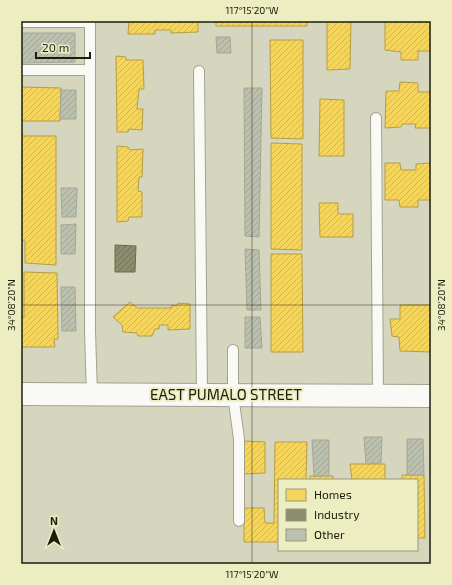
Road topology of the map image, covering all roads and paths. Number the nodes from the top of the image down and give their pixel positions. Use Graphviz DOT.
graph roads {
  1 [pos="21,22"];
  2 [pos="288,31"];
  3 [pos="234,35"];
  4 [pos="266,35"];
  5 [pos="21,70"];
  6 [pos="90,70"];
  7 [pos="199,71"];
  8 [pos="376,118"];
  9 [pos="233,350"];
  10 [pos="267,377"];
  11 [pos="21,394"];
  12 [pos="92,394"];
  13 [pos="202,395"];
  14 [pos="233,395"];
  15 [pos="378,395"];
  16 [pos="431,396"];
  17 [pos="271,414"];
  18 [pos="271,443"];
  19 [pos="239,521"];
  1 -- 6 [label="lane"];
  2 -- 4 [label="path"];
  3 -- 4 [label="path"];
  4 -- 10 [label="path"];
  5 -- 6 [label="lane"];
  6 -- 12 [label="lane"];
  7 -- 13 [label="lane"];
  8 -- 15 [label="lane"];
  9 -- 14 [label="lane"];
  11 -- 12 [label="street, EAST PUMALO STREET"];
  12 -- 13 [label="street, EAST PUMALO STREET"];
  13 -- 14 [label="street, EAST PUMALO STREET"];
  14 -- 15 [label="street, EAST PUMALO STREET"];
  14 -- 19 [label="lane"];
  15 -- 16 [label="street, EAST PUMALO STREET"];
  17 -- 18 [label="path"];
}
